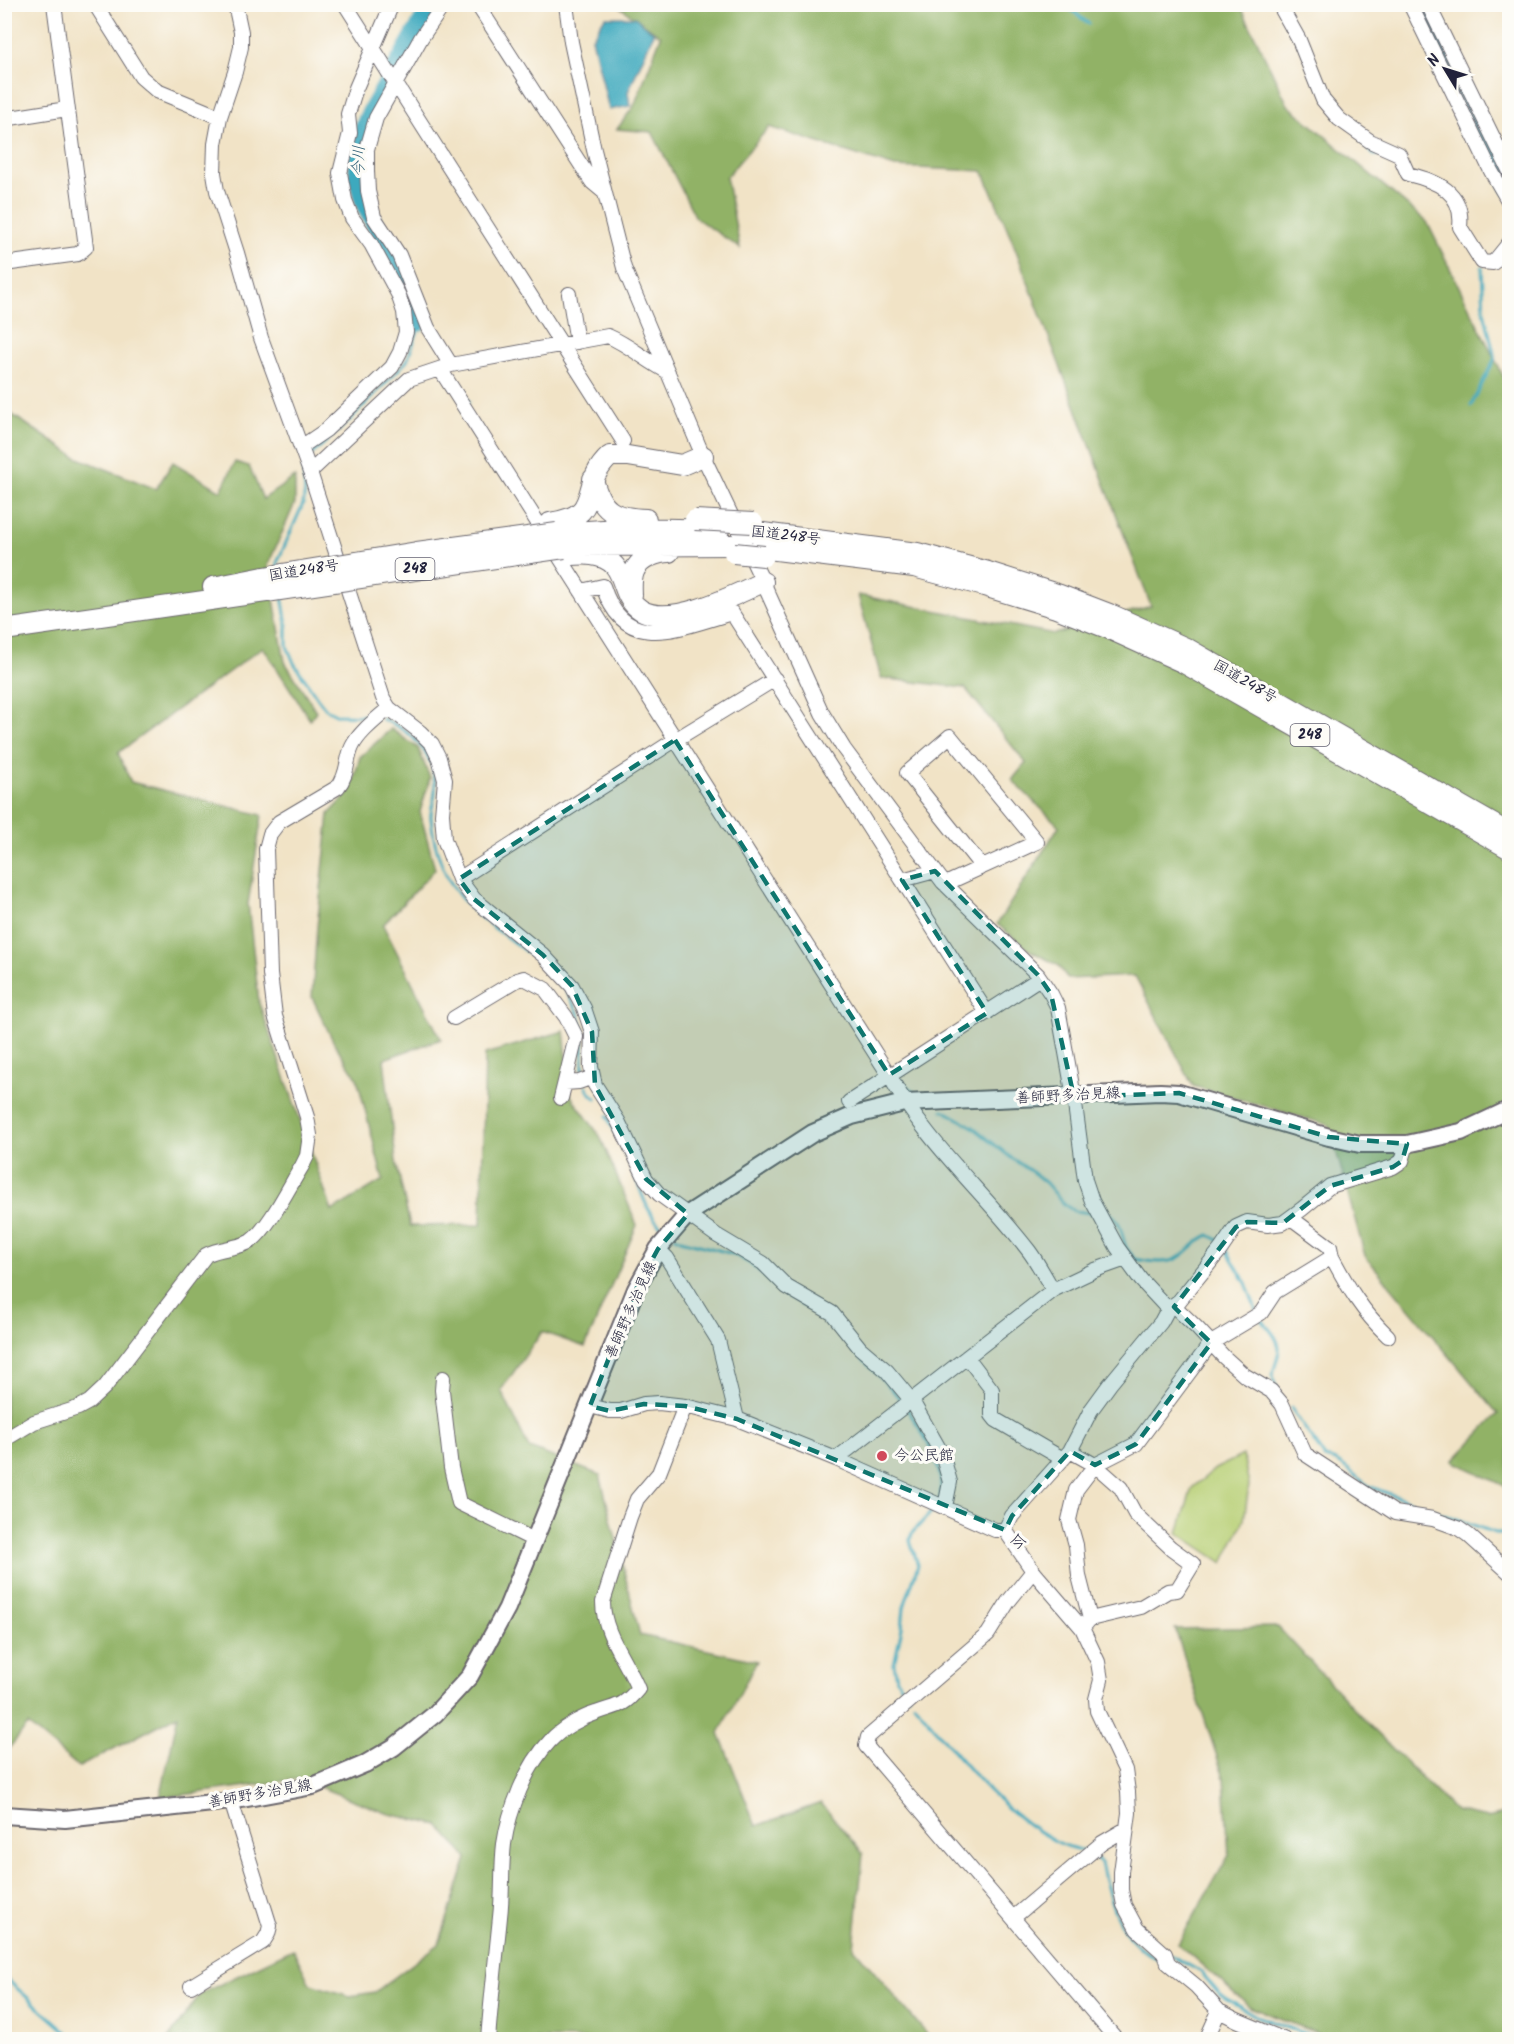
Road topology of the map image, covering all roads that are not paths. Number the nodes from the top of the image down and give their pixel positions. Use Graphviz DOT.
graph roads {
  1 [pos="54,4"];
  2 [pos="95,4"];
  3 [pos="235,4"];
  4 [pos="345,4"];
  5 [pos="392,4"];
  6 [pos="444,4"];
  7 [pos="477,4"];
  8 [pos="566,4"];
  9 [pos="1279,4"];
  10 [pos="1410,4"];
  11 [pos="1428,4"];
  12 [pos="373,50"];
  13 [pos="394,83"];
  14 [pos="67,109"];
  15 [pos="220,117"];
  16 [pos="4,119"];
  17 [pos="1509,172"];
  18 [pos="604,192"];
  19 [pos="1509,204"];
  20 [pos="1509,242"];
  21 [pos="4,264"];
  22 [pos="569,294"];
  23 [pos="577,342"];
  24 [pos="562,345"];
  25 [pos="445,367"];
  26 [pos="668,372"];
  27 [pos="623,441"];
  28 [pos="303,452"];
  29 [pos="703,456"];
  30 [pos="310,472"];
  31 [pos="593,479"];
  32 [pos="760,538"];
  33 [pos="560,540"];
  34 [pos="733,549"];
  35 [pos="763,582"];
  36 [pos="265,584"];
  37 [pos="588,589"];
  38 [pos="633,603"];
  39 [pos="4,629"];
  40 [pos="775,679"];
  41 [pos="382,715"];
  42 [pos="681,736"];
  43 [pos="1509,834"];
  44 [pos="1509,849"];
  45 [pos="982,867"];
  46 [pos="934,871"];
  47 [pos="459,879"];
  48 [pos="902,880"];
  49 [pos="945,884"];
  50 [pos="1040,978"];
  51 [pos="987,1013"];
  52 [pos="454,1018"];
  53 [pos="592,1036"];
  54 [pos="576,1037"];
  55 [pos="895,1071"];
  56 [pos="582,1080"];
  57 [pos="1074,1097"];
  58 [pos="561,1098"];
  59 [pos="849,1102"];
  60 [pos="904,1103"];
  61 [pos="1509,1109"];
  62 [pos="1407,1144"];
  63 [pos="688,1214"];
  64 [pos="1291,1218"];
  65 [pos="666,1239"];
  66 [pos="1332,1257"];
  67 [pos="1126,1259"];
  68 [pos="1053,1290"];
  69 [pos="1171,1307"];
  70 [pos="1388,1336"];
  71 [pos="1210,1344"];
  72 [pos="967,1357"];
  73 [pos="443,1378"];
  74 [pos="907,1405"];
  75 [pos="590,1406"];
  76 [pos="685,1406"];
  77 [pos="737,1419"];
  78 [pos="4,1440"];
  79 [pos="1066,1455"];
  80 [pos="836,1460"];
  81 [pos="1095,1465"];
  82 [pos="945,1507"];
  83 [pos="1005,1530"];
  84 [pos="534,1540"];
  85 [pos="1032,1571"];
  86 [pos="1509,1573"];
  87 [pos="1086,1624"];
  88 [pos="231,1801"];
  89 [pos="4,1815"];
  90 [pos="1126,1829"];
  91 [pos="1013,1918"];
  92 [pos="191,1986"];
  93 [pos="1219,2011"];
  94 [pos="488,2040"];
  95 [pos="1117,2040"];
  96 [pos="1206,2040"];
  97 [pos="1285,2040"];
  1 -- 14 [label="street"];
  2 -- 15 [label="street"];
  3 -- 15 [label="street"];
  4 -- 12 [label="street"];
  5 -- 12 [label="street"];
  6 -- 13 [label="street"];
  7 -- 18 [label="street"];
  8 -- 18 [label="street"];
  9 -- 20 [label="street"];
  10 -- 19 [label="street"];
  11 -- 17 [label="street"];
  12 -- 13 [label="street"];
  12 -- 28 [label="street"];
  13 -- 24 [label="street"];
  13 -- 25 [label="street"];
  14 -- 16 [label="street"];
  14 -- 21 [label="street"];
  15 -- 28 [label="street"];
  18 -- 26 [label="street"];
  22 -- 23 [label="street"];
  23 -- 24 [label="street"];
  23 -- 26 [label="street"];
  24 -- 25 [label="street"];
  24 -- 27 [label="street"];
  25 -- 30 [label="street"];
  25 -- 37 [label="street"];
  26 -- 29 [label="street"];
  28 -- 30 [label="street"];
  29 -- 31 [label="highway"];
  29 -- 35 [label="street"];
  30 -- 41 [label="street"];
  31 -- 32 [label="highway, bridge"];
  31 -- 33 [label="highway"];
  32 -- 33 [label="highway, 国道248号 / 248"];
  32 -- 34 [label="highway, 国道248号 / 248"];
  32 -- 43 [label="highway, 国道248号 / 248"];
  32 -- 44 [label="highway, 国道248号 / 248"];
  33 -- 34 [label="highway, 国道248号 / 248"];
  33 -- 36 [label="highway, 国道248号 / 248, bridge"];
  33 -- 36 [label="highway, 国道248号 / 248, bridge"];
  33 -- 38 [label="highway"];
  34 -- 38 [label="highway"];
  35 -- 38 [label="highway"];
  35 -- 46 [label="street"];
  36 -- 39 [label="highway, 国道248号 / 248"];
  37 -- 40 [label="street"];
  37 -- 42 [label="street"];
  40 -- 42 [label="street"];
  40 -- 48 [label="street"];
  41 -- 47 [label="street"];
  41 -- 78 [label="street"];
  42 -- 47 [label="street"];
  42 -- 55 [label="street"];
  45 -- 45 [label="street"];
  45 -- 49 [label="street"];
  46 -- 48 [label="street"];
  46 -- 49 [label="street"];
  47 -- 53 [label="street"];
  48 -- 51 [label="street"];
  49 -- 50 [label="street"];
  50 -- 51 [label="street"];
  50 -- 57 [label="street"];
  51 -- 55 [label="street"];
  52 -- 54 [label="street"];
  53 -- 54 [label="street"];
  53 -- 56 [label="street"];
  54 -- 56 [label="street"];
  55 -- 59 [label="street"];
  55 -- 60 [label="street"];
  56 -- 58 [label="street"];
  56 -- 63 [label="street"];
  57 -- 60 [label="main road, 善師野多治見線"];
  57 -- 62 [label="main road, 善師野多治見線"];
  57 -- 67 [label="street"];
  60 -- 63 [label="main road, 善師野多治見線"];
  60 -- 68 [label="street"];
  61 -- 62 [label="main road, 善師野多治見線"];
  62 -- 64 [label="street"];
  63 -- 65 [label="main road, 善師野多治見線"];
  63 -- 74 [label="street"];
  64 -- 66 [label="street"];
  64 -- 69 [label="street"];
  65 -- 75 [label="main road, 善師野多治見線"];
  65 -- 77 [label="street"];
  66 -- 70 [label="street"];
  66 -- 71 [label="street"];
  67 -- 68 [label="street"];
  67 -- 69 [label="street"];
  68 -- 72 [label="street"];
  69 -- 71 [label="street"];
  69 -- 79 [label="street"];
  71 -- 81 [label="street"];
  71 -- 86 [label="street"];
  72 -- 74 [label="street"];
  72 -- 79 [label="street"];
  73 -- 84 [label="street"];
  74 -- 80 [label="street"];
  74 -- 82 [label="street"];
  75 -- 76 [label="street"];
  75 -- 84 [label="main road, 善師野多治見線"];
  76 -- 77 [label="street"];
  76 -- 94 [label="street"];
  77 -- 80 [label="street"];
  79 -- 81 [label="street"];
  79 -- 83 [label="street"];
  80 -- 82 [label="street"];
  81 -- 87 [label="street"];
  81 -- 87 [label="street"];
  82 -- 83 [label="street"];
  83 -- 85 [label="street"];
  84 -- 88 [label="main road, 善師野多治見線"];
  85 -- 87 [label="street"];
  85 -- 91 [label="street"];
  87 -- 90 [label="street"];
  88 -- 89 [label="main road, 善師野多治見線"];
  88 -- 92 [label="street"];
  90 -- 91 [label="street"];
  90 -- 93 [label="street"];
  91 -- 95 [label="street"];
  93 -- 96 [label="street"];
  93 -- 97 [label="street"];
}
